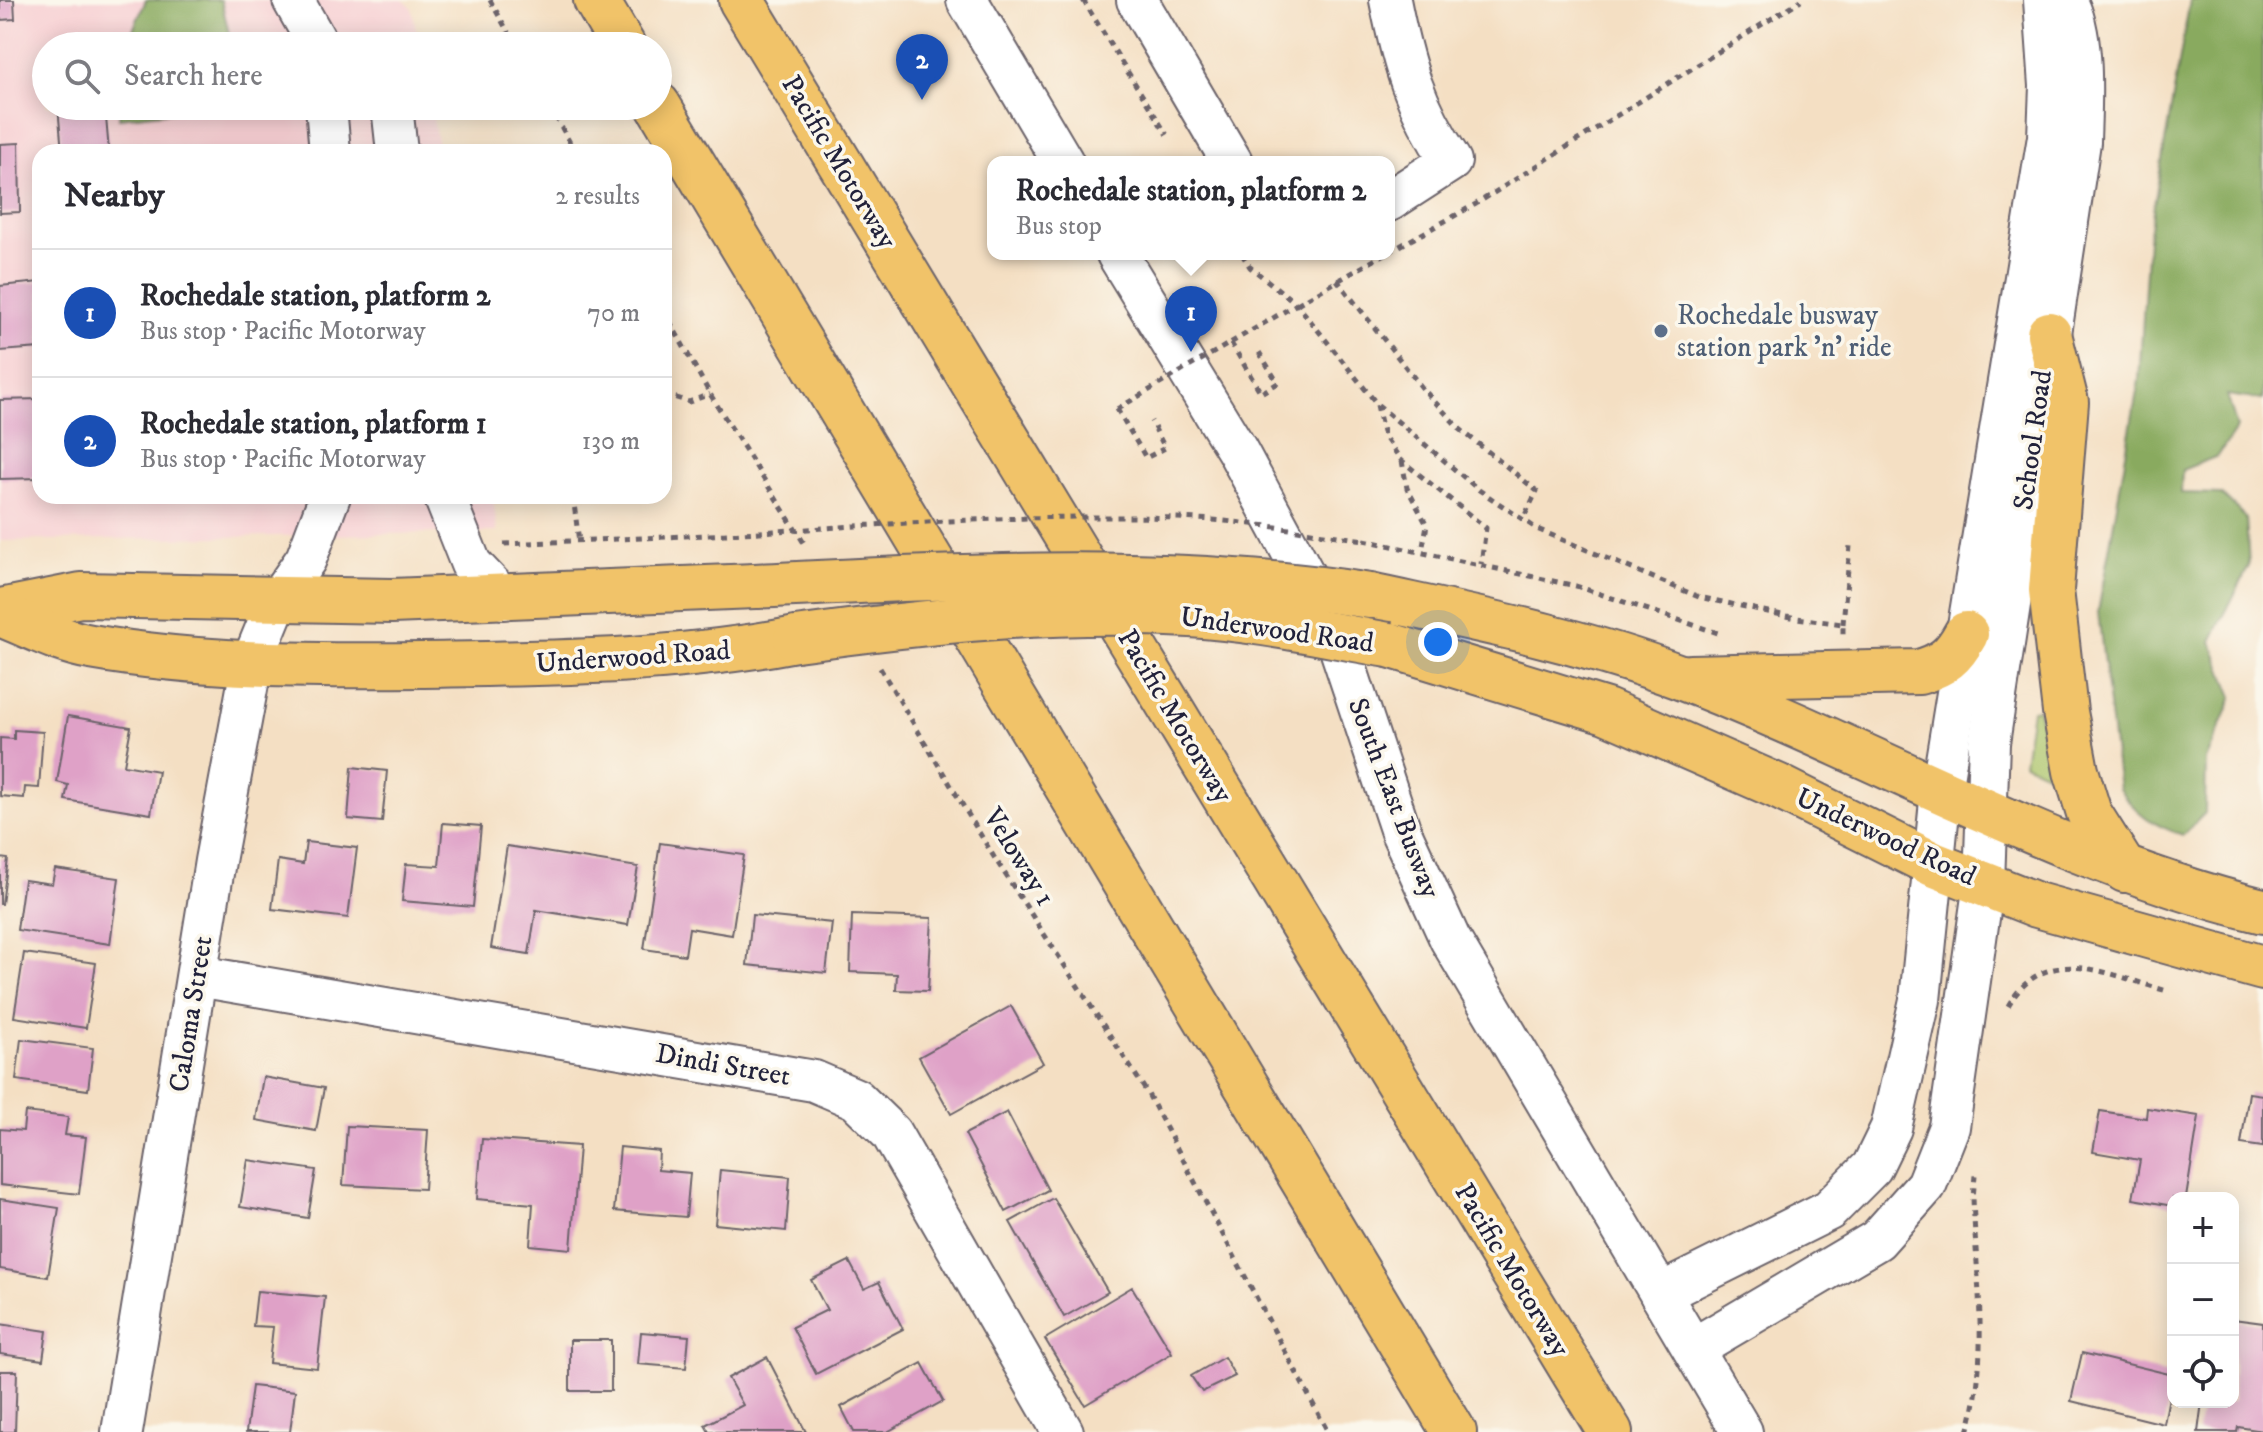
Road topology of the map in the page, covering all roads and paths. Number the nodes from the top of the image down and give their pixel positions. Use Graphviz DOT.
graph roads {
  1 [pos="293,0"];
  2 [pos="490,0"];
  3 [pos="596,0"];
  4 [pos="741,0"];
  5 [pos="967,0"];
  6 [pos="1083,0"];
  7 [pos="1137,0"];
  8 [pos="1390,0"];
  9 [pos="1801,0"];
  10 [pos="2044,0"];
  11 [pos="2066,0"];
  12 [pos="311,32"];
  13 [pos="508,32"];
  14 [pos="615,32"];
  15 [pos="327,120"];
  16 [pos="394,120"];
  17 [pos="558,120"];
  18 [pos="667,120"];
  19 [pos="329,144"];
  20 [pos="396,144"];
  21 [pos="571,144"];
  22 [pos="1176,148"];
  23 [pos="1059,156"];
  24 [pos="1228,156"];
  25 [pos="1395,197"];
  26 [pos="1395,249"];
  27 [pos="1121,260"];
  28 [pos="1246,260"];
  29 [pos="1374,260"];
  30 [pos="1337,280"];
  31 [pos="1297,304"];
  32 [pos="672,325"];
  33 [pos="2049,334"];
  34 [pos="1231,343"];
  35 [pos="1259,352"];
  36 [pos="710,394"];
  37 [pos="672,397"];
  38 [pos="1377,404"];
  39 [pos="1151,421"];
  40 [pos="1401,460"];
  41 [pos="327,504"];
  42 [pos="447,504"];
  43 [pos="574,504"];
  44 [pos="1523,519"];
  45 [pos="579,542"];
  46 [pos="491,543"];
  47 [pos="1850,546"];
  48 [pos="1422,551"];
  49 [pos="809,552"];
  50 [pos="1481,564"];
  51 [pos="504,599"];
  52 [pos="277,601"];
  53 [pos="0,612"];
  54 [pos="1843,624"];
  55 [pos="1966,634"];
  56 [pos="1734,635"];
  57 [pos="1842,647"];
  58 [pos="873,658"];
  59 [pos="252,662"];
  60 [pos="1680,677"];
  61 [pos="1941,791"];
  62 [pos="1985,810"];
  63 [pos="1933,864"];
  64 [pos="2125,870"];
  65 [pos="1984,883"];
  66 [pos="2263,911"];
  67 [pos="2263,968"];
  68 [pos="198,976"];
  69 [pos="2167,991"];
  70 [pos="2004,1011"];
  71 [pos="1976,1161"];
  72 [pos="1660,1294"];
  73 [pos="1694,1348"];
  74 [pos="1051,1428"];
  75 [pos="122,1432"];
  76 [pos="1328,1432"];
  77 [pos="1454,1432"];
  78 [pos="1610,1432"];
  79 [pos="1742,1432"];
  80 [pos="1968,1432"];
  1 -- 12 [label="street"];
  2 -- 13 [label="path"];
  3 -- 14 [label="main road"];
  4 -- 78 [label="main road, Pacific Motorway"];
  5 -- 23 [label="street"];
  6 -- 22 [label="path"];
  7 -- 24 [label="street"];
  8 -- 25 [label="street"];
  9 -- 26 [label="path"];
  10 -- 55 [label="street, School Road"];
  11 -- 33 [label="street, School Road"];
  15 -- 19 [label="street"];
  16 -- 20 [label="street"];
  17 -- 21 [label="path"];
  18 -- 77 [label="main road"];
  27 -- 72 [label="street, South East Busway"];
  28 -- 31 [label="path"];
  29 -- 30 [label="path"];
  30 -- 31 [label="path"];
  30 -- 44 [label="path"];
  31 -- 34 [label="path, bridge"];
  31 -- 38 [label="path"];
  32 -- 36 [label="path"];
  33 -- 62 [label="street, School Road"];
  33 -- 64 [label="main road"];
  34 -- 35 [label="path"];
  34 -- 39 [label="path, bridge"];
  36 -- 37 [label="path"];
  36 -- 49 [label="path"];
  38 -- 40 [label="path"];
  38 -- 44 [label="path"];
  40 -- 48 [label="path"];
  40 -- 50 [label="path"];
  41 -- 52 [label="street, Caloma Street"];
  42 -- 51 [label="street"];
  43 -- 45 [label="path"];
  44 -- 54 [label="path"];
  45 -- 46 [label="path"];
  45 -- 48 [label="path, bridge"];
  47 -- 54 [label="path"];
  48 -- 50 [label="path"];
  50 -- 56 [label="path"];
  51 -- 52 [label="main road, Underwood Road"];
  51 -- 60 [label="main road, Underwood Road, bridge"];
  52 -- 53 [label="main road, Underwood Road"];
  52 -- 59 [label="street, Caloma Street"];
  53 -- 59 [label="main road, Underwood Road"];
  54 -- 57 [label="path"];
  55 -- 60 [label="main road"];
  55 -- 61 [label="street, School Road"];
  58 -- 76 [label="path, Veloway 1"];
  59 -- 63 [label="main road, Underwood Road, bridge"];
  59 -- 68 [label="street, Caloma Street"];
  60 -- 61 [label="main road, Underwood Road"];
  61 -- 62 [label="main road, Underwood Road"];
  61 -- 63 [label="street, School Road"];
  62 -- 64 [label="main road, Underwood Road"];
  62 -- 65 [label="street, School Road"];
  63 -- 65 [label="main road, Underwood Road"];
  63 -- 72 [label="street"];
  64 -- 66 [label="main road, Underwood Road"];
  65 -- 67 [label="main road, Underwood Road"];
  65 -- 73 [label="street"];
  68 -- 74 [label="street, Dindi Street"];
  68 -- 75 [label="street, Caloma Street"];
  69 -- 70 [label="path"];
  71 -- 80 [label="path"];
  72 -- 73 [label="street, South East Busway"];
  73 -- 79 [label="street, South East Busway"];
}
